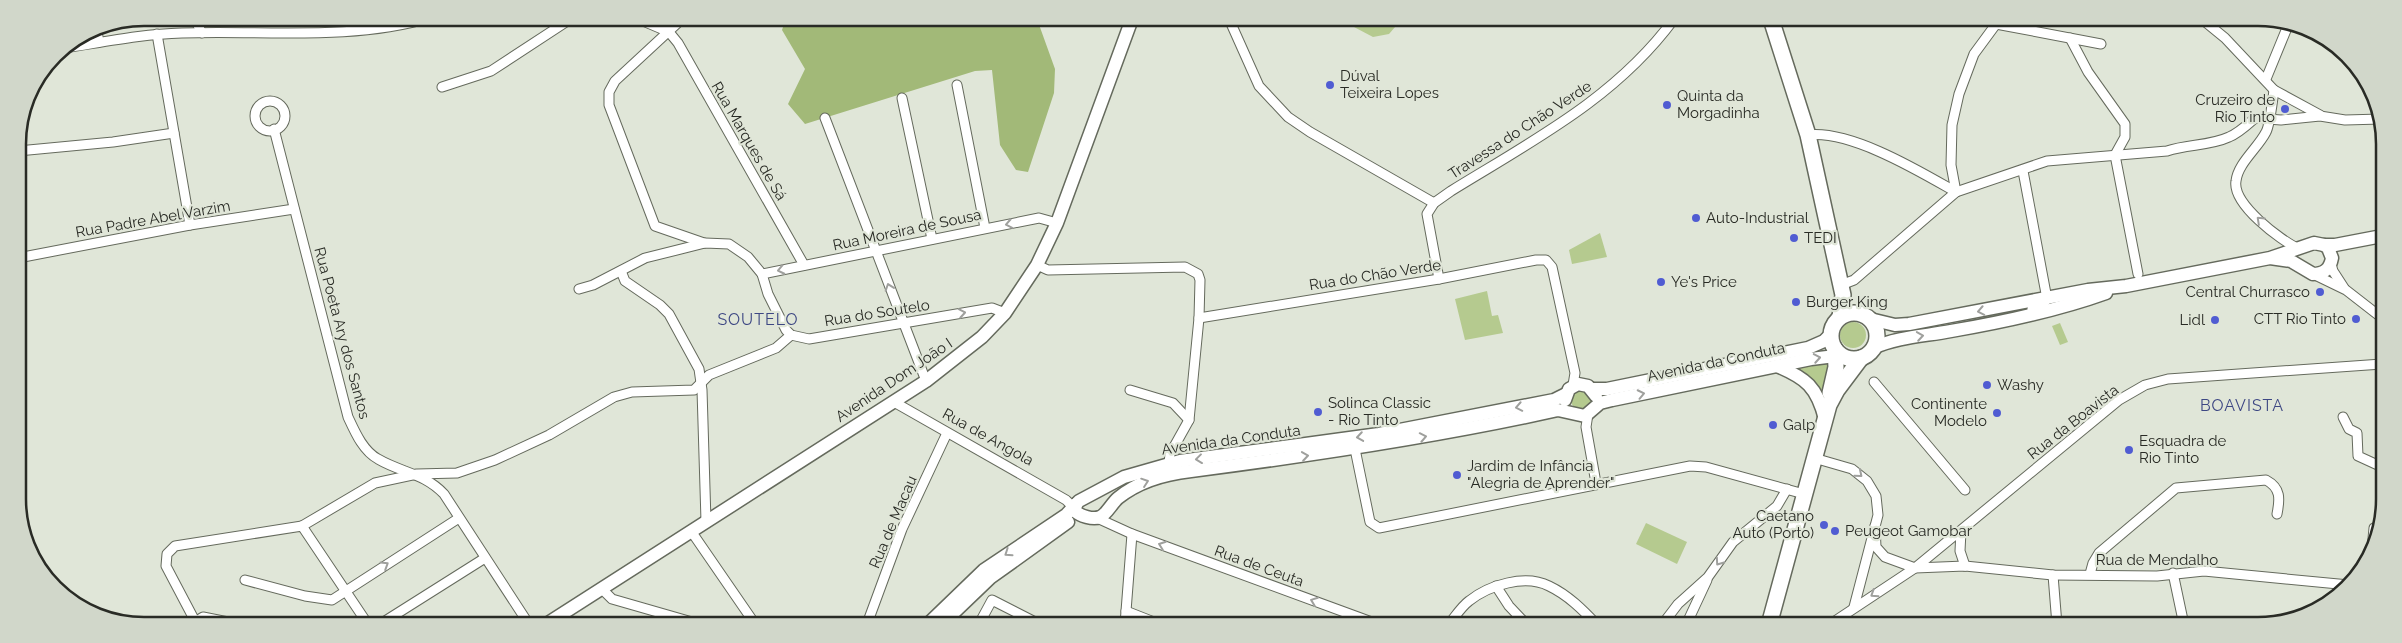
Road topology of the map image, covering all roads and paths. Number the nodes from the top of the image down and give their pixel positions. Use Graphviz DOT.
graph roads {
  1 [pos="198,26"];
  2 [pos="390,26"];
  3 [pos="560,26"];
  4 [pos="655,26"];
  5 [pos="675,26"];
  6 [pos="1129,26"];
  7 [pos="1232,26"];
  8 [pos="1669,26"];
  9 [pos="1773,26"];
  10 [pos="1995,26"];
  11 [pos="2016,26"];
  12 [pos="2210,26"];
  13 [pos="2286,30"];
  14 [pos="669,32"];
  15 [pos="202,33"];
  16 [pos="157,34"];
  17 [pos="98,36"];
  18 [pos="2070,38"];
  19 [pos="99,42"];
  20 [pos="2101,44"];
  21 [pos="80,45"];
  22 [pos="2266,79"];
  23 [pos="957,84"];
  24 [pos="442,87"];
  25 [pos="2274,90"];
  26 [pos="902,98"];
  27 [pos="2320,116"];
  28 [pos="825,118"];
  29 [pos="2268,118"];
  30 [pos="2373,118"];
  31 [pos="274,129"];
  32 [pos="174,133"];
  33 [pos="1808,135"];
  34 [pos="27,150"];
  35 [pos="2115,155"];
  36 [pos="2023,170"];
  37 [pos="1956,192"];
  38 [pos="1434,203"];
  39 [pos="294,209"];
  40 [pos="1057,223"];
  41 [pos="190,226"];
  42 [pos="985,228"];
  43 [pos="2376,237"];
  44 [pos="932,239"];
  45 [pos="2357,241"];
  46 [pos="705,244"];
  47 [pos="2324,245"];
  48 [pos="2302,248"];
  49 [pos="877,251"];
  50 [pos="27,256"];
  51 [pos="2270,258"];
  52 [pos="2331,261"];
  53 [pos="804,265"];
  54 [pos="1037,265"];
  55 [pos="2302,266"];
  56 [pos="621,271"];
  57 [pos="762,274"];
  58 [pos="2138,274"];
  59 [pos="2314,274"];
  60 [pos="1439,279"];
  61 [pos="1841,285"];
  62 [pos="2126,286"];
  63 [pos="579,289"];
  64 [pos="2346,290"];
  65 [pos="2111,292"];
  66 [pos="2047,296"];
  67 [pos="1004,313"];
  68 [pos="2376,313"];
  69 [pos="1840,316"];
  70 [pos="1866,316"];
  71 [pos="1199,318"];
  72 [pos="1996,323"];
  73 [pos="902,324"];
  74 [pos="791,335"];
  75 [pos="1873,348"];
  76 [pos="1842,351"];
  77 [pos="2376,364"];
  78 [pos="1776,366"];
  79 [pos="701,382"];
  80 [pos="926,382"];
  81 [pos="1874,382"];
  82 [pos="1578,385"];
  83 [pos="1130,390"];
  84 [pos="894,402"];
  85 [pos="1583,413"];
  86 [pos="2343,417"];
  87 [pos="1825,419"];
  88 [pos="1189,420"];
  89 [pos="947,433"];
  90 [pos="1355,449"];
  91 [pos="1814,458"];
  92 [pos="1169,463"];
  93 [pos="2376,464"];
  94 [pos="417,474"];
  95 [pos="1596,483"];
  96 [pos="1787,490"];
  97 [pos="1965,490"];
  98 [pos="1804,494"];
  99 [pos="1075,506"];
  100 [pos="2277,514"];
  101 [pos="1104,516"];
  102 [pos="459,518"];
  103 [pos="706,521"];
  104 [pos="302,526"];
  105 [pos="1875,526"];
  106 [pos="1961,530"];
  107 [pos="691,531"];
  108 [pos="1132,534"];
  109 [pos="485,558"];
  110 [pos="1966,566"];
  111 [pos="1915,568"];
  112 [pos="2173,573"];
  113 [pos="2090,574"];
  114 [pos="2053,575"];
  115 [pos="1708,577"];
  116 [pos="245,580"];
  117 [pos="2339,584"];
  118 [pos="1496,586"];
  119 [pos="602,589"];
  120 [pos="344,591"];
  121 [pos="1854,607"];
  122 [pos="1126,611"];
  123 [pos="748,614"];
  124 [pos="1355,616"];
  125 [pos="1455,616"];
  126 [pos="1519,616"];
  127 [pos="1590,616"];
  128 [pos="1669,616"];
  129 [pos="1690,616"];
  130 [pos="1771,616"];
  131 [pos="1841,616"];
  132 [pos="2056,616"];
  133 [pos="2182,616"];
  134 [pos="191,617"];
  135 [pos="363,617"];
  136 [pos="392,617"];
  137 [pos="524,617"];
  138 [pos="559,617"];
  139 [pos="674,617"];
  140 [pos="750,617"];
  141 [pos="870,617"];
  142 [pos="936,617"];
  143 [pos="950,617"];
  144 [pos="983,617"];
  145 [pos="1024,617"];
  146 [pos="1126,617"];
  147 [pos="1140,617"];
  1 -- 15 [label="street"];
  2 -- 15 [label="street"];
  3 -- 24 [label="street"];
  4 -- 14 [label="street"];
  5 -- 14 [label="street"];
  6 -- 40 [label="main road, Avenida Dom João I"];
  7 -- 38 [label="street"];
  8 -- 38 [label="street, Travessa do Chão Verde"];
  9 -- 33 [label="main road"];
  10 -- 37 [label="street"];
  11 -- 18 [label="street"];
  12 -- 22 [label="street"];
  13 -- 22 [label="street"];
  14 -- 46 [label="street"];
  14 -- 53 [label="street, Rua Marques de Sá"];
  15 -- 16 [label="street"];
  16 -- 19 [label="street"];
  16 -- 32 [label="street"];
  17 -- 19 [label="street"];
  18 -- 20 [label="street"];
  18 -- 35 [label="street"];
  19 -- 21 [label="street"];
  22 -- 25 [label="street"];
  23 -- 42 [label="street"];
  25 -- 27 [label="street"];
  25 -- 29 [label="street"];
  26 -- 44 [label="street"];
  27 -- 29 [label="street"];
  27 -- 30 [label="street"];
  28 -- 49 [label="street"];
  29 -- 35 [label="street"];
  48 -- 29 [label="street, one-way"];
  31 -- 39 [label="street, Rua Poeta Ary dos Santos"];
  32 -- 34 [label="street"];
  32 -- 41 [label="street"];
  33 -- 37 [label="street"];
  33 -- 61 [label="main road"];
  35 -- 36 [label="street"];
  35 -- 58 [label="street"];
  36 -- 37 [label="street"];
  36 -- 66 [label="street"];
  37 -- 61 [label="street"];
  38 -- 60 [label="street"];
  39 -- 41 [label="street, Rua Padre Abel Varzim"];
  39 -- 94 [label="street, Rua Poeta Ary dos Santos"];
  40 -- 42 [label="street, Rua Moreira de Sousa, one-way"];
  40 -- 54 [label="main road, Avenida Dom João I"];
  41 -- 50 [label="street, Rua Padre Abel Varzim"];
  42 -- 44 [label="street, Rua Moreira de Sousa"];
  43 -- 45 [label="main road"];
  44 -- 49 [label="street, Rua Moreira de Sousa"];
  45 -- 47 [label="main road"];
  45 -- 52 [label="main road"];
  46 -- 56 [label="street"];
  46 -- 57 [label="street"];
  47 -- 48 [label="main road"];
  47 -- 52 [label="main road"];
  48 -- 51 [label="main road"];
  48 -- 55 [label="main road"];
  49 -- 53 [label="street, Rua Moreira de Sousa"];
  73 -- 49 [label="street, one-way"];
  51 -- 55 [label="main road"];
  51 -- 62 [label="main road"];
  52 -- 59 [label="main road"];
  52 -- 64 [label="street"];
  53 -- 57 [label="street, Rua Moreira de Sousa, one-way"];
  54 -- 67 [label="main road, Avenida Dom João I"];
  54 -- 71 [label="street"];
  55 -- 59 [label="main road"];
  56 -- 63 [label="street"];
  56 -- 79 [label="street"];
  57 -- 74 [label="street"];
  59 -- 64 [label="street"];
  60 -- 71 [label="street, Rua do Chão Verde"];
  60 -- 82 [label="street, Rua do Chão Verde"];
  61 -- 69 [label="main road"];
  61 -- 70 [label="main road"];
  62 -- 65 [label="main road"];
  62 -- 66 [label="main road"];
  64 -- 68 [label="street"];
  65 -- 66 [label="street"];
  65 -- 72 [label="main road"];
  66 -- 70 [label="main road, one-way"];
  66 -- 72 [label="street"];
  73 -- 67 [label="street, Rua do Soutelo, one-way"];
  67 -- 80 [label="main road, Avenida Dom João I"];
  69 -- 70 [label="main road"];
  69 -- 76 [label="main road"];
  70 -- 75 [label="main road"];
  71 -- 88 [label="street"];
  75 -- 72 [label="main road, one-way"];
  73 -- 74 [label="street, Rua do Soutelo"];
  73 -- 80 [label="street"];
  74 -- 79 [label="street"];
  75 -- 76 [label="main road"];
  78 -- 76 [label="main road, Avenida da Conduta, one-way"];
  76 -- 82 [label="main road, Avenida da Conduta"];
  76 -- 87 [label="main road"];
  76 -- 87 [label="main road"];
  77 -- 106 [label="street, Rua da Boavista"];
  85 -- 78 [label="main road, Avenida da Conduta, one-way"];
  78 -- 87 [label="main road"];
  79 -- 94 [label="street"];
  79 -- 103 [label="street"];
  80 -- 84 [label="main road, Avenida Dom João I"];
  81 -- 97 [label="street"];
  82 -- 85 [label="main road"];
  82 -- 85 [label="main road"];
  82 -- 92 [label="main road, Avenida da Conduta, one-way"];
  83 -- 88 [label="street"];
  84 -- 89 [label="street, Rua de Angola"];
  84 -- 103 [label="main road, Avenida Dom João I"];
  90 -- 85 [label="main road, Avenida da Conduta, one-way"];
  85 -- 95 [label="street"];
  86 -- 93 [label="street"];
  87 -- 91 [label="main road"];
  88 -- 92 [label="street"];
  89 -- 99 [label="street, Rua de Angola"];
  89 -- 141 [label="street, Rua de Macau"];
  90 -- 95 [label="street"];
  101 -- 90 [label="main road, Avenida da Conduta, one-way"];
  91 -- 98 [label="main road"];
  91 -- 105 [label="street, one-way"];
  92 -- 99 [label="main road, Avenida da Conduta"];
  94 -- 102 [label="street, Rua Poeta Ary dos Santos"];
  94 -- 104 [label="street"];
  95 -- 96 [label="street"];
  96 -- 98 [label="street"];
  96 -- 115 [label="street, one-way"];
  98 -- 130 [label="main road"];
  99 -- 101 [label="main road, Rua de Angola"];
  99 -- 101 [label="main road, Rua de Angola"];
  99 -- 142 [label="main road, one-way"];
  99 -- 143 [label="main road"];
  100 -- 113 [label="street"];
  101 -- 108 [label="street, Rua de Angola"];
  102 -- 109 [label="street, Rua Poeta Ary dos Santos"];
  120 -- 102 [label="street, one-way"];
  103 -- 107 [label="main road, Avenida Dom João I"];
  104 -- 120 [label="street"];
  104 -- 134 [label="street"];
  105 -- 111 [label="street"];
  105 -- 121 [label="street"];
  106 -- 110 [label="street"];
  106 -- 111 [label="street, Rua da Boavista"];
  107 -- 119 [label="main road, Avenida Dom João I"];
  107 -- 123 [label="street"];
  108 -- 122 [label="street"];
  124 -- 108 [label="street, Rua de Ceuta, one-way"];
  109 -- 136 [label="street"];
  109 -- 137 [label="street, Rua Poeta Ary dos Santos"];
  110 -- 111 [label="street, Rua de Mendalho"];
  110 -- 114 [label="street, Rua de Mendalho"];
  111 -- 121 [label="street, Rua da Boavista, one-way"];
  112 -- 113 [label="street, Rua de Mendalho"];
  112 -- 117 [label="street, Rua de Mendalho"];
  112 -- 133 [label="street"];
  113 -- 114 [label="street, Rua de Mendalho"];
  114 -- 132 [label="street"];
  115 -- 128 [label="street"];
  115 -- 129 [label="street"];
  116 -- 120 [label="street"];
  118 -- 125 [label="street"];
  118 -- 126 [label="street"];
  118 -- 127 [label="street"];
  119 -- 138 [label="main road, Avenida Dom João I"];
  119 -- 139 [label="street"];
  120 -- 135 [label="street"];
  121 -- 131 [label="street, Rua da Boavista"];
  122 -- 146 [label="street"];
  122 -- 147 [label="street"];
  123 -- 140 [label="street"];
  144 -- 145 [label="street"];
}
